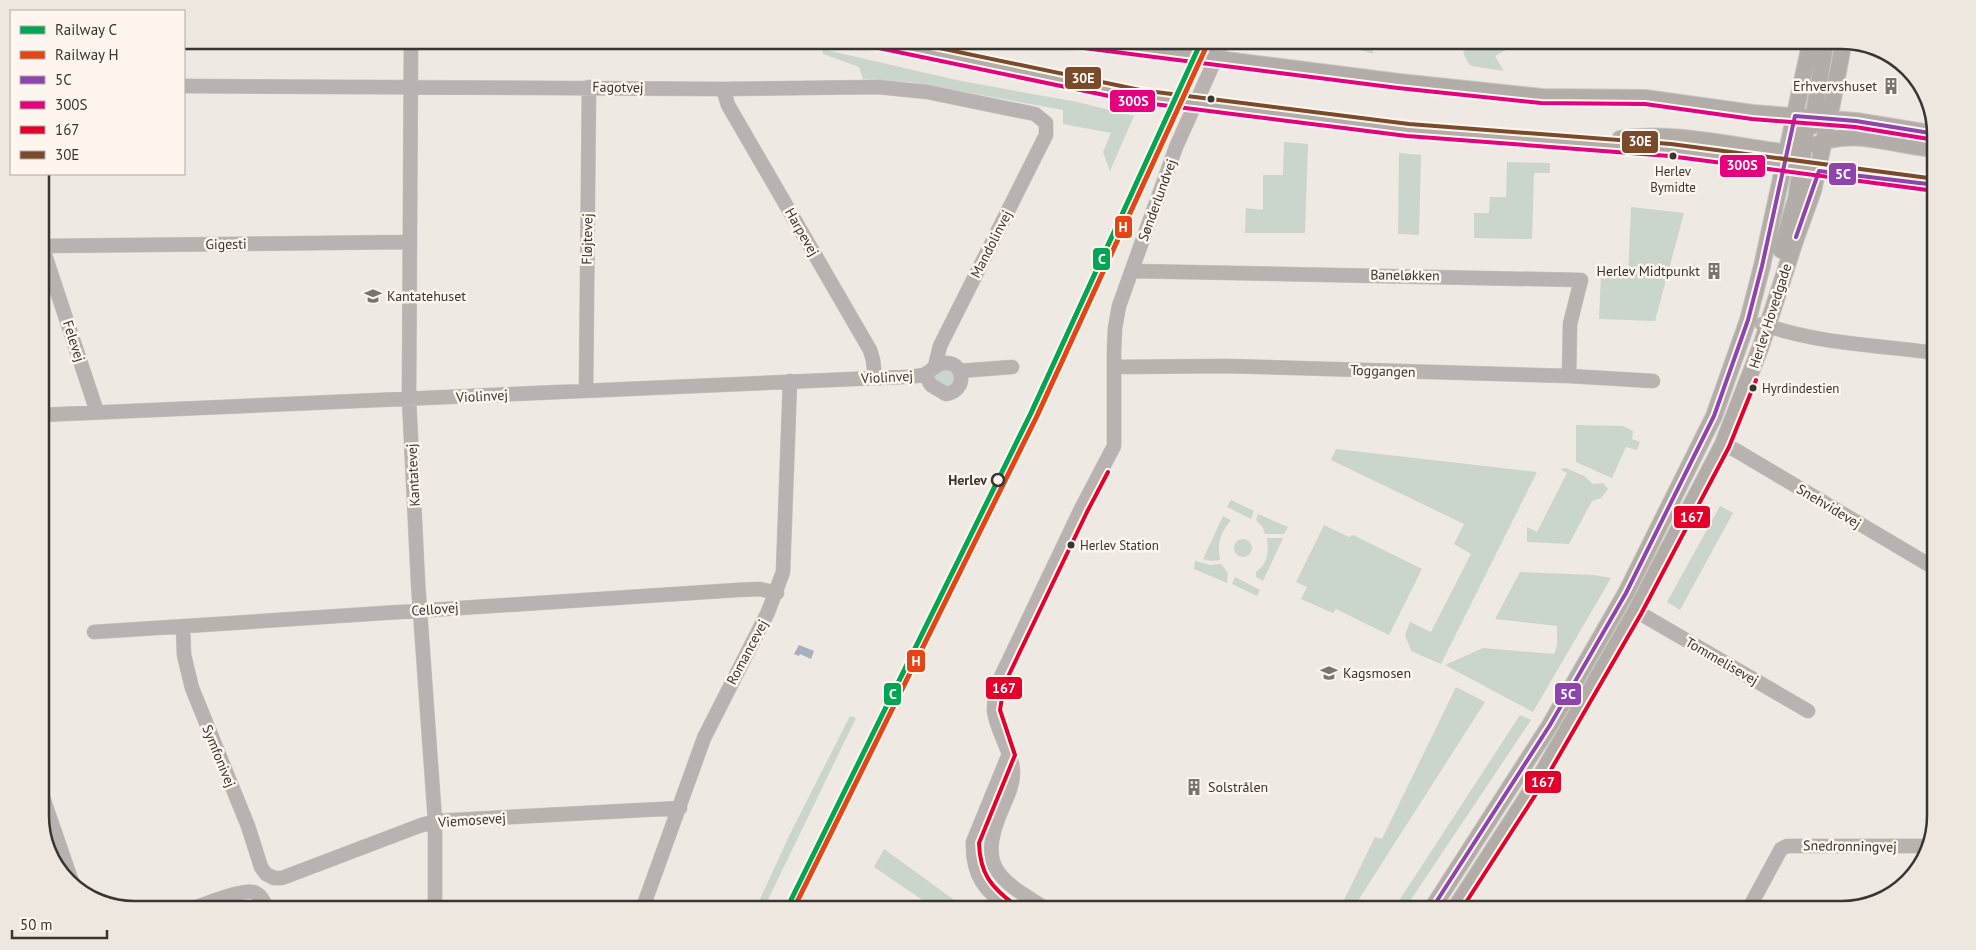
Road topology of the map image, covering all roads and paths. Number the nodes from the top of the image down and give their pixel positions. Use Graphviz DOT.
graph roads {
  1 [pos="411,49"];
  2 [pos="913,49"];
  3 [pos="1142,49"];
  4 [pos="1220,49"];
  5 [pos="1809,49"];
  6 [pos="1826,49"];
  7 [pos="1841,49"];
  8 [pos="185,86"];
  9 [pos="411,86"];
  10 [pos="589,87"];
  11 [pos="723,88"];
  12 [pos="1795,116"];
  13 [pos="1822,118"];
  14 [pos="1046,122"];
  15 [pos="1927,132"];
  16 [pos="1927,148"];
  17 [pos="1799,156"];
  18 [pos="1819,171"];
  19 [pos="1927,184"];
  20 [pos="409,242"];
  21 [pos="49,243"];
  22 [pos="49,267"];
  23 [pos="1132,271"];
  24 [pos="1765,325"];
  25 [pos="1927,352"];
  26 [pos="1012,367"];
  27 [pos="1114,367"];
  28 [pos="930,370"];
  29 [pos="959,370"];
  30 [pos="1569,376"];
  31 [pos="875,378"];
  32 [pos="790,381"];
  33 [pos="1652,381"];
  34 [pos="586,391"];
  35 [pos="409,400"];
  36 [pos="97,412"];
  37 [pos="49,415"];
  38 [pos="1723,444"];
  39 [pos="1927,564"];
  40 [pos="776,593"];
  41 [pos="421,610"];
  42 [pos="1636,611"];
  43 [pos="183,626"];
  44 [pos="94,632"];
  45 [pos="1808,711"];
  46 [pos="1008,754"];
  47 [pos="680,808"];
  48 [pos="49,816"];
  49 [pos="434,821"];
  50 [pos="1922,846"];
  51 [pos="68,870"];
  52 [pos="274,878"];
  53 [pos="1445,888"];
  54 [pos="216,901"];
  55 [pos="263,901"];
  56 [pos="435,901"];
  57 [pos="645,901"];
  58 [pos="998,901"];
  59 [pos="1034,901"];
  60 [pos="1437,901"];
  61 [pos="1442,901"];
  62 [pos="1460,901"];
  63 [pos="1753,901"];
  1 -- 9 [label="street, Kantatevej"];
  2 -- 17 [label="main road, bridge"];
  3 -- 12 [label="main road, bridge"];
  4 -- 23 [label="street, Sønderlundvej"];
  5 -- 12 [label="main road, Herlev Hovedgade"];
  6 -- 13 [label="main road"];
  7 -- 13 [label="main road, Herlev Hovedgade"];
  8 -- 9 [label="street, Fagotvej"];
  9 -- 10 [label="street, Fagotvej"];
  9 -- 20 [label="street, Kantatevej"];
  10 -- 11 [label="street, Fagotvej"];
  10 -- 34 [label="street, Fløjtevej"];
  11 -- 14 [label="street, Fagotvej"];
  11 -- 31 [label="street, Harpevej"];
  12 -- 13 [label="main road"];
  12 -- 17 [label="main road, Herlev Hovedgade"];
  13 -- 15 [label="main road"];
  13 -- 17 [label="main road, Herlev Hovedgade"];
  14 -- 28 [label="street, Mandolinvej"];
  16 -- 17 [label="main road"];
  17 -- 18 [label="main road, Herlev Hovedgade"];
  17 -- 18 [label="main road"];
  17 -- 24 [label="main road"];
  17 -- 53 [label="main road, Herlev Hovedgade"];
  18 -- 19 [label="main road"];
  18 -- 24 [label="main road, Herlev Hovedgade"];
  20 -- 21 [label="street, Gigesti"];
  20 -- 35 [label="street, Kantatevej"];
  22 -- 36 [label="street, Felevej"];
  23 -- 27 [label="street, Sønderlundvej"];
  23 -- 30 [label="street, Baneløkken"];
  24 -- 25 [label="street"];
  24 -- 38 [label="main road, Herlev Hovedgade"];
  26 -- 29 [label="street, Violinvej"];
  27 -- 30 [label="street, Toggangen"];
  27 -- 46 [label="street, Sønderlundvej"];
  28 -- 29 [label="street, Violinvej"];
  28 -- 29 [label="street, Violinvej"];
  28 -- 31 [label="street, Violinvej"];
  30 -- 33 [label="street, Toggangen"];
  31 -- 32 [label="street, Violinvej"];
  32 -- 34 [label="street, Violinvej"];
  32 -- 40 [label="street, Romancevej"];
  34 -- 35 [label="street, Violinvej"];
  35 -- 36 [label="street, Violinvej"];
  35 -- 41 [label="street, Kantatevej"];
  36 -- 37 [label="street, Violinvej"];
  38 -- 39 [label="street, Snehvidevej"];
  38 -- 42 [label="main road, Herlev Hovedgade"];
  40 -- 41 [label="street, Cellovej"];
  40 -- 47 [label="street, Romancevej"];
  41 -- 43 [label="street, Cellovej"];
  41 -- 49 [label="street, Kantatevej"];
  42 -- 45 [label="street, Tommelisevej"];
  42 -- 62 [label="main road, Herlev Hovedgade"];
  43 -- 44 [label="street, Cellovej"];
  43 -- 52 [label="street, Symfonivej"];
  46 -- 58 [label="street"];
  46 -- 59 [label="street, Sønderlundvej"];
  47 -- 49 [label="street, Viemosevej"];
  47 -- 57 [label="street, Romancevej"];
  48 -- 51 [label="street"];
  49 -- 52 [label="street, Viemosevej"];
  49 -- 56 [label="street, Kantatevej"];
  50 -- 63 [label="street, Snedronningvej"];
  53 -- 60 [label="main road, Herlev Hovedgade"];
  53 -- 61 [label="main road"];
  54 -- 55 [label="street"];
}
